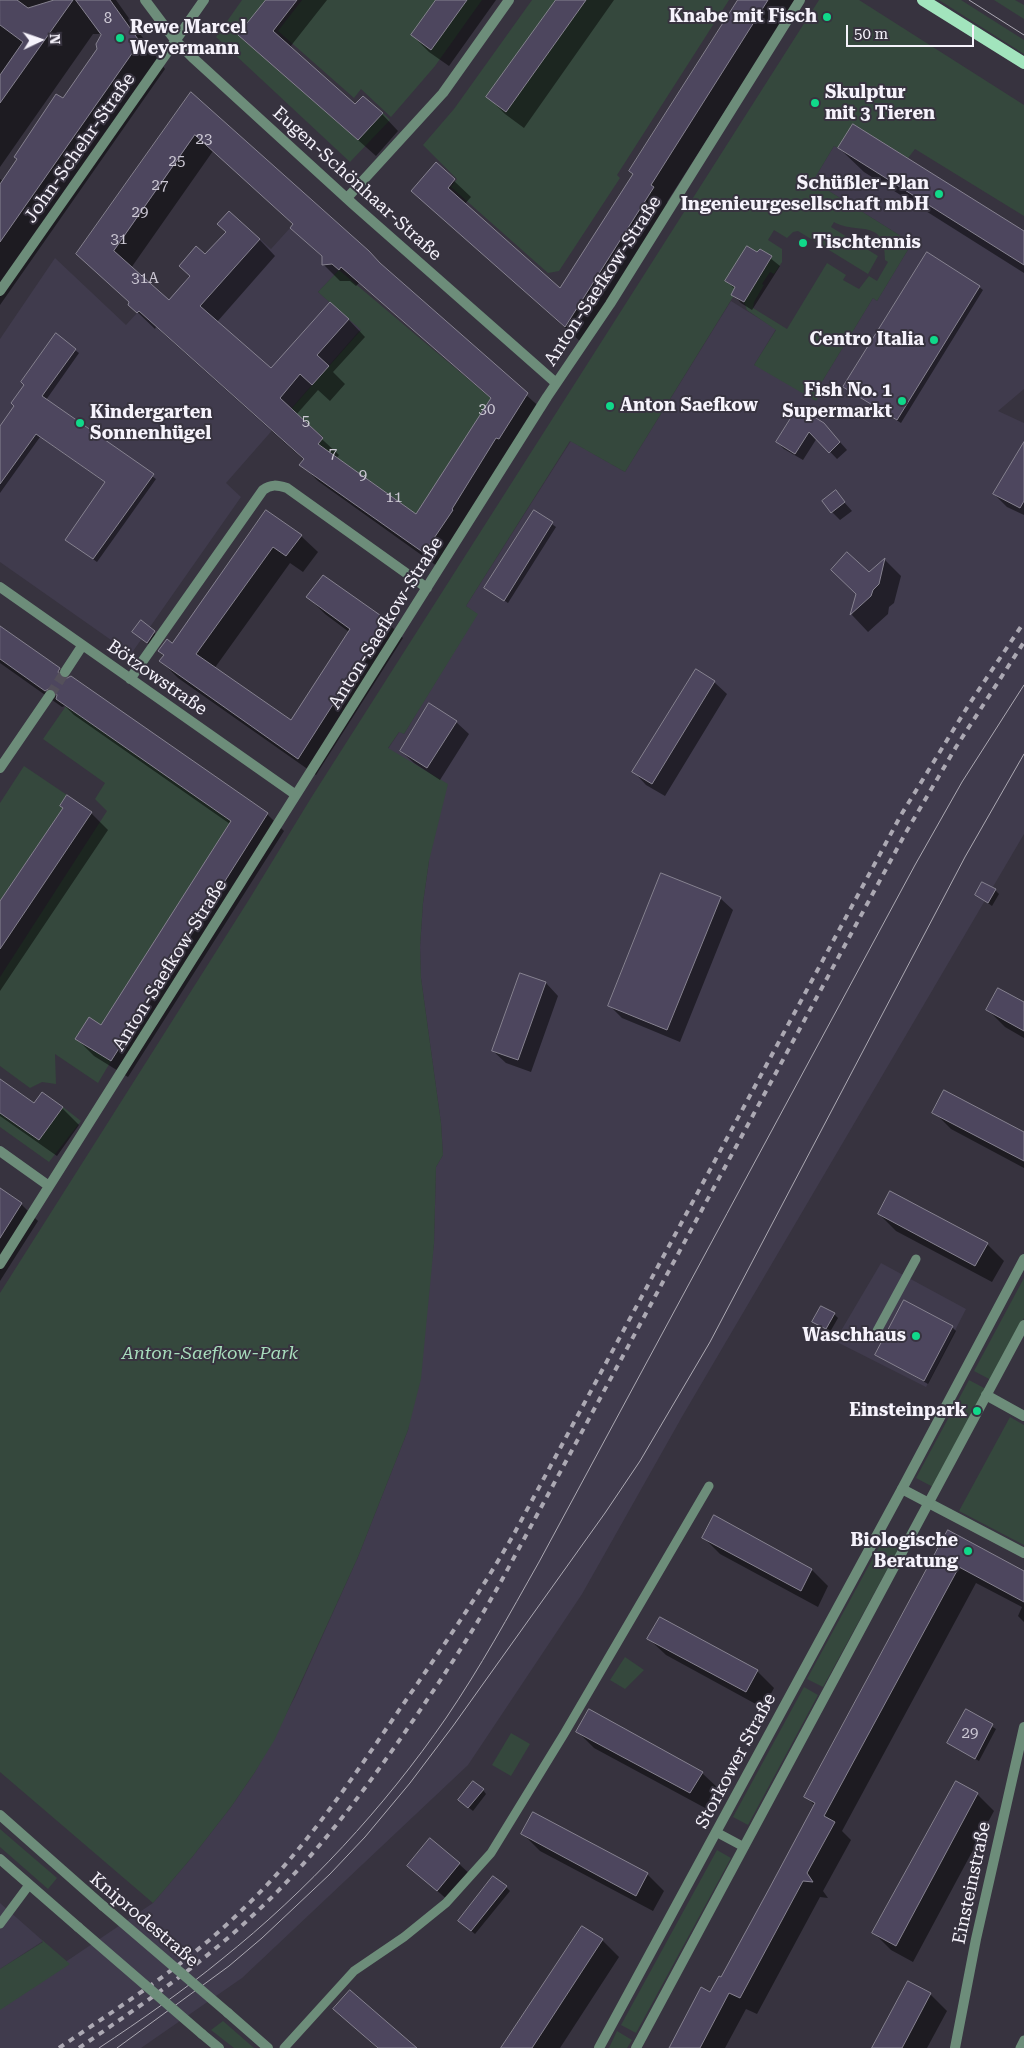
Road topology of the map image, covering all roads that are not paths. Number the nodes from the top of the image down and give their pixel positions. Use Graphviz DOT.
graph roads {
  1 [pos="145,0"];
  2 [pos="204,0"];
  3 [pos="509,0"];
  4 [pos="800,0"];
  5 [pos="922,0"];
  6 [pos="175,40"];
  7 [pos="1024,62"];
  8 [pos="347,198"];
  9 [pos="0,290"];
  10 [pos="556,383"];
  11 [pos="0,587"];
  12 [pos="427,588"];
  13 [pos="82,646"];
  14 [pos="65,672"];
  15 [pos="130,679"];
  16 [pos="50,694"];
  17 [pos="0,768"];
  18 [pos="296,796"];
  19 [pos="0,1151"];
  20 [pos="49,1186"];
  21 [pos="916,1259"];
  22 [pos="1024,1259"];
  23 [pos="0,1264"];
  24 [pos="1024,1325"];
  25 [pos="877,1331"];
  26 [pos="986,1395"];
  27 [pos="1024,1416"];
  28 [pos="709,1486"];
  29 [pos="902,1489"];
  30 [pos="929,1502"];
  31 [pos="1024,1553"];
  32 [pos="1024,1726"];
  33 [pos="0,1815"];
  34 [pos="716,1832"];
  35 [pos="744,1848"];
  36 [pos="0,1859"];
  37 [pos="29,1885"];
  38 [pos="0,1924"];
  39 [pos="1024,2040"];
  40 [pos="219,2048"];
  41 [pos="268,2048"];
  42 [pos="284,2048"];
  43 [pos="599,2048"];
  44 [pos="636,2048"];
  45 [pos="955,2048"];
  46 [pos="1020,2048"];
  1 -- 6 [label="street, Eugen-Schönhaar-Straße"];
  2 -- 6 [label="street, John-Schehr-Straße"];
  3 -- 8 [label="street"];
  4 -- 10 [label="street, Anton-Saefkow-Straße"];
  5 -- 7 [label="main road"];
  6 -- 8 [label="street, Eugen-Schönhaar-Straße"];
  6 -- 9 [label="street, John-Schehr-Straße"];
  8 -- 10 [label="street, Eugen-Schönhaar-Straße"];
  10 -- 12 [label="street, Anton-Saefkow-Straße"];
  11 -- 13 [label="street, Bötzowstraße"];
  12 -- 15 [label="street"];
  12 -- 18 [label="street, Anton-Saefkow-Straße"];
  13 -- 14 [label="street"];
  13 -- 15 [label="street, Bötzowstraße"];
  15 -- 18 [label="street, Bötzowstraße"];
  16 -- 17 [label="street"];
  18 -- 20 [label="street, Anton-Saefkow-Straße"];
  19 -- 20 [label="street"];
  20 -- 23 [label="street, Anton-Saefkow-Straße"];
  21 -- 25 [label="lane"];
  22 -- 29 [label="street, Storkower Straße"];
  24 -- 26 [label="street"];
  26 -- 27 [label="street"];
  26 -- 30 [label="street"];
  28 -- 42 [label="lane"];
  29 -- 30 [label="street"];
  29 -- 34 [label="street, Storkower Straße"];
  30 -- 31 [label="street"];
  30 -- 35 [label="street"];
  32 -- 45 [label="street, Einsteinstraße"];
  33 -- 41 [label="street, Kniprodestraße, bridge"];
  34 -- 35 [label="lane"];
  34 -- 43 [label="street, Storkower Straße"];
  35 -- 44 [label="street"];
  36 -- 37 [label="street"];
  37 -- 38 [label="lane"];
  37 -- 40 [label="street, bridge"];
  39 -- 46 [label="lane"];
}
